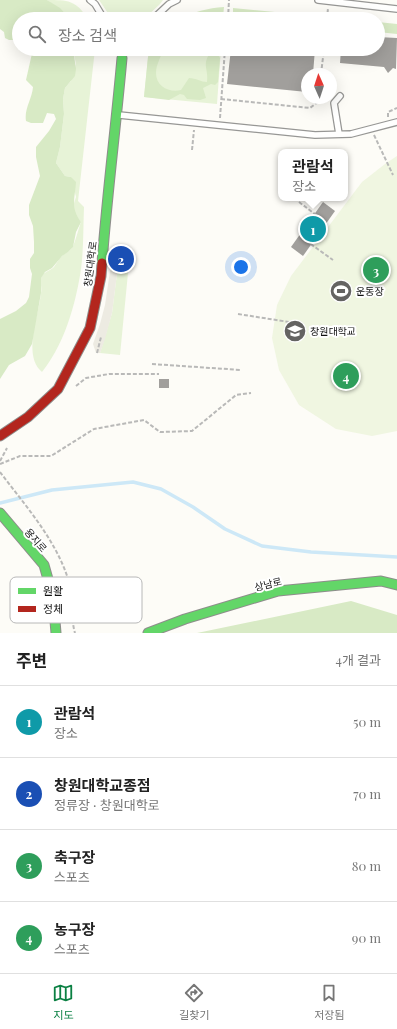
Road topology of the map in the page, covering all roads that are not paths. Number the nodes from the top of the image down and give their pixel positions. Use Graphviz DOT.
graph roads {
  1 [pos="90,0"];
  2 [pos="177,0"];
  3 [pos="318,0"];
  4 [pos="397,9"];
  5 [pos="99,12"];
  6 [pos="160,12"];
  7 [pos="122,56"];
  8 [pos="340,96"];
  9 [pos="117,115"];
  10 [pos="397,122"];
  11 [pos="339,134"];
  12 [pos="0,436"];
  13 [pos="2,516"];
  14 [pos="47,577"];
  15 [pos="397,585"];
  16 [pos="55,623"];
  17 [pos="56,633"];
  18 [pos="148,633"];
  1 -- 5 [label="lane"];
  2 -- 6 [label="lane"];
  3 -- 4 [label="lane"];
  7 -- 9 [label="street, 창원대학로"];
  8 -- 11 [label="lane"];
  9 -- 11 [label="lane"];
  9 -- 12 [label="street, 창원대학로"];
  10 -- 11 [label="lane"];
  13 -- 14 [label="street, 용지로"];
  15 -- 18 [label="street, 상남로"];
  16 -- 17 [label="street, 용지로"];
}
